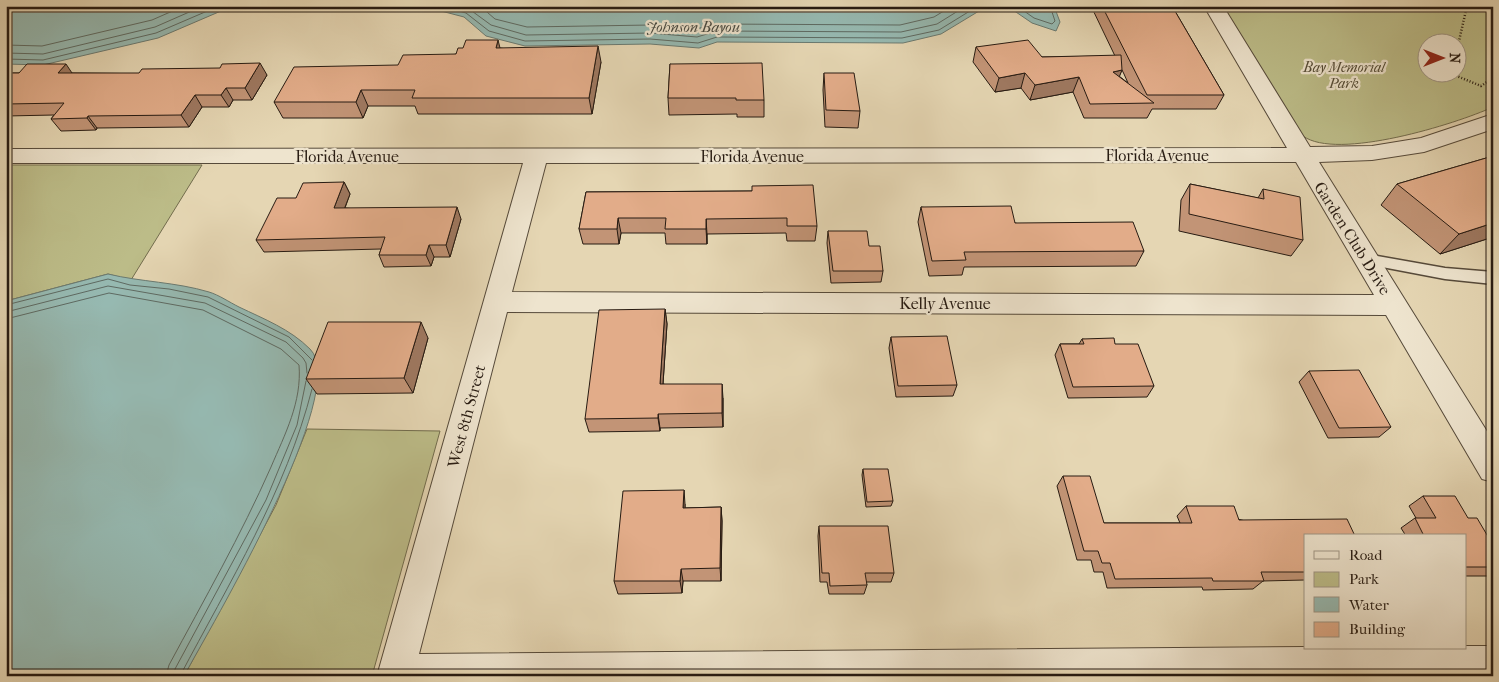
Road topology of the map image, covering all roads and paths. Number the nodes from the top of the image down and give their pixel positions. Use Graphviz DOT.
graph roads {
  1 [pos="1212,6"];
  2 [pos="1467,6"];
  3 [pos="1461,32"];
  4 [pos="1493,78"];
  5 [pos="1466,80"];
  6 [pos="1493,121"];
  7 [pos="1302,155"];
  8 [pos="6,156"];
  9 [pos="536,157"];
  10 [pos="1366,259"];
  11 [pos="1493,278"];
  12 [pos="497,302"];
  13 [pos="1394,305"];
  14 [pos="1493,469"];
  15 [pos="1493,664"];
  16 [pos="395,674"];
  1 -- 7 [label="street, Garden Club Drive"];
  2 -- 3 [label="path"];
  4 -- 5 [label="path"];
  6 -- 7 [label="street, Florida Avenue"];
  7 -- 9 [label="street, Florida Avenue"];
  7 -- 10 [label="street, Garden Club Drive"];
  8 -- 9 [label="street, Florida Avenue"];
  9 -- 12 [label="street, West 8th Street"];
  10 -- 11 [label="lane"];
  10 -- 13 [label="street, Garden Club Drive"];
  12 -- 13 [label="street, Kelly Avenue"];
  12 -- 16 [label="street, West 8th Street"];
  13 -- 14 [label="street, Garden Club Drive"];
  15 -- 16 [label="street"];
}
